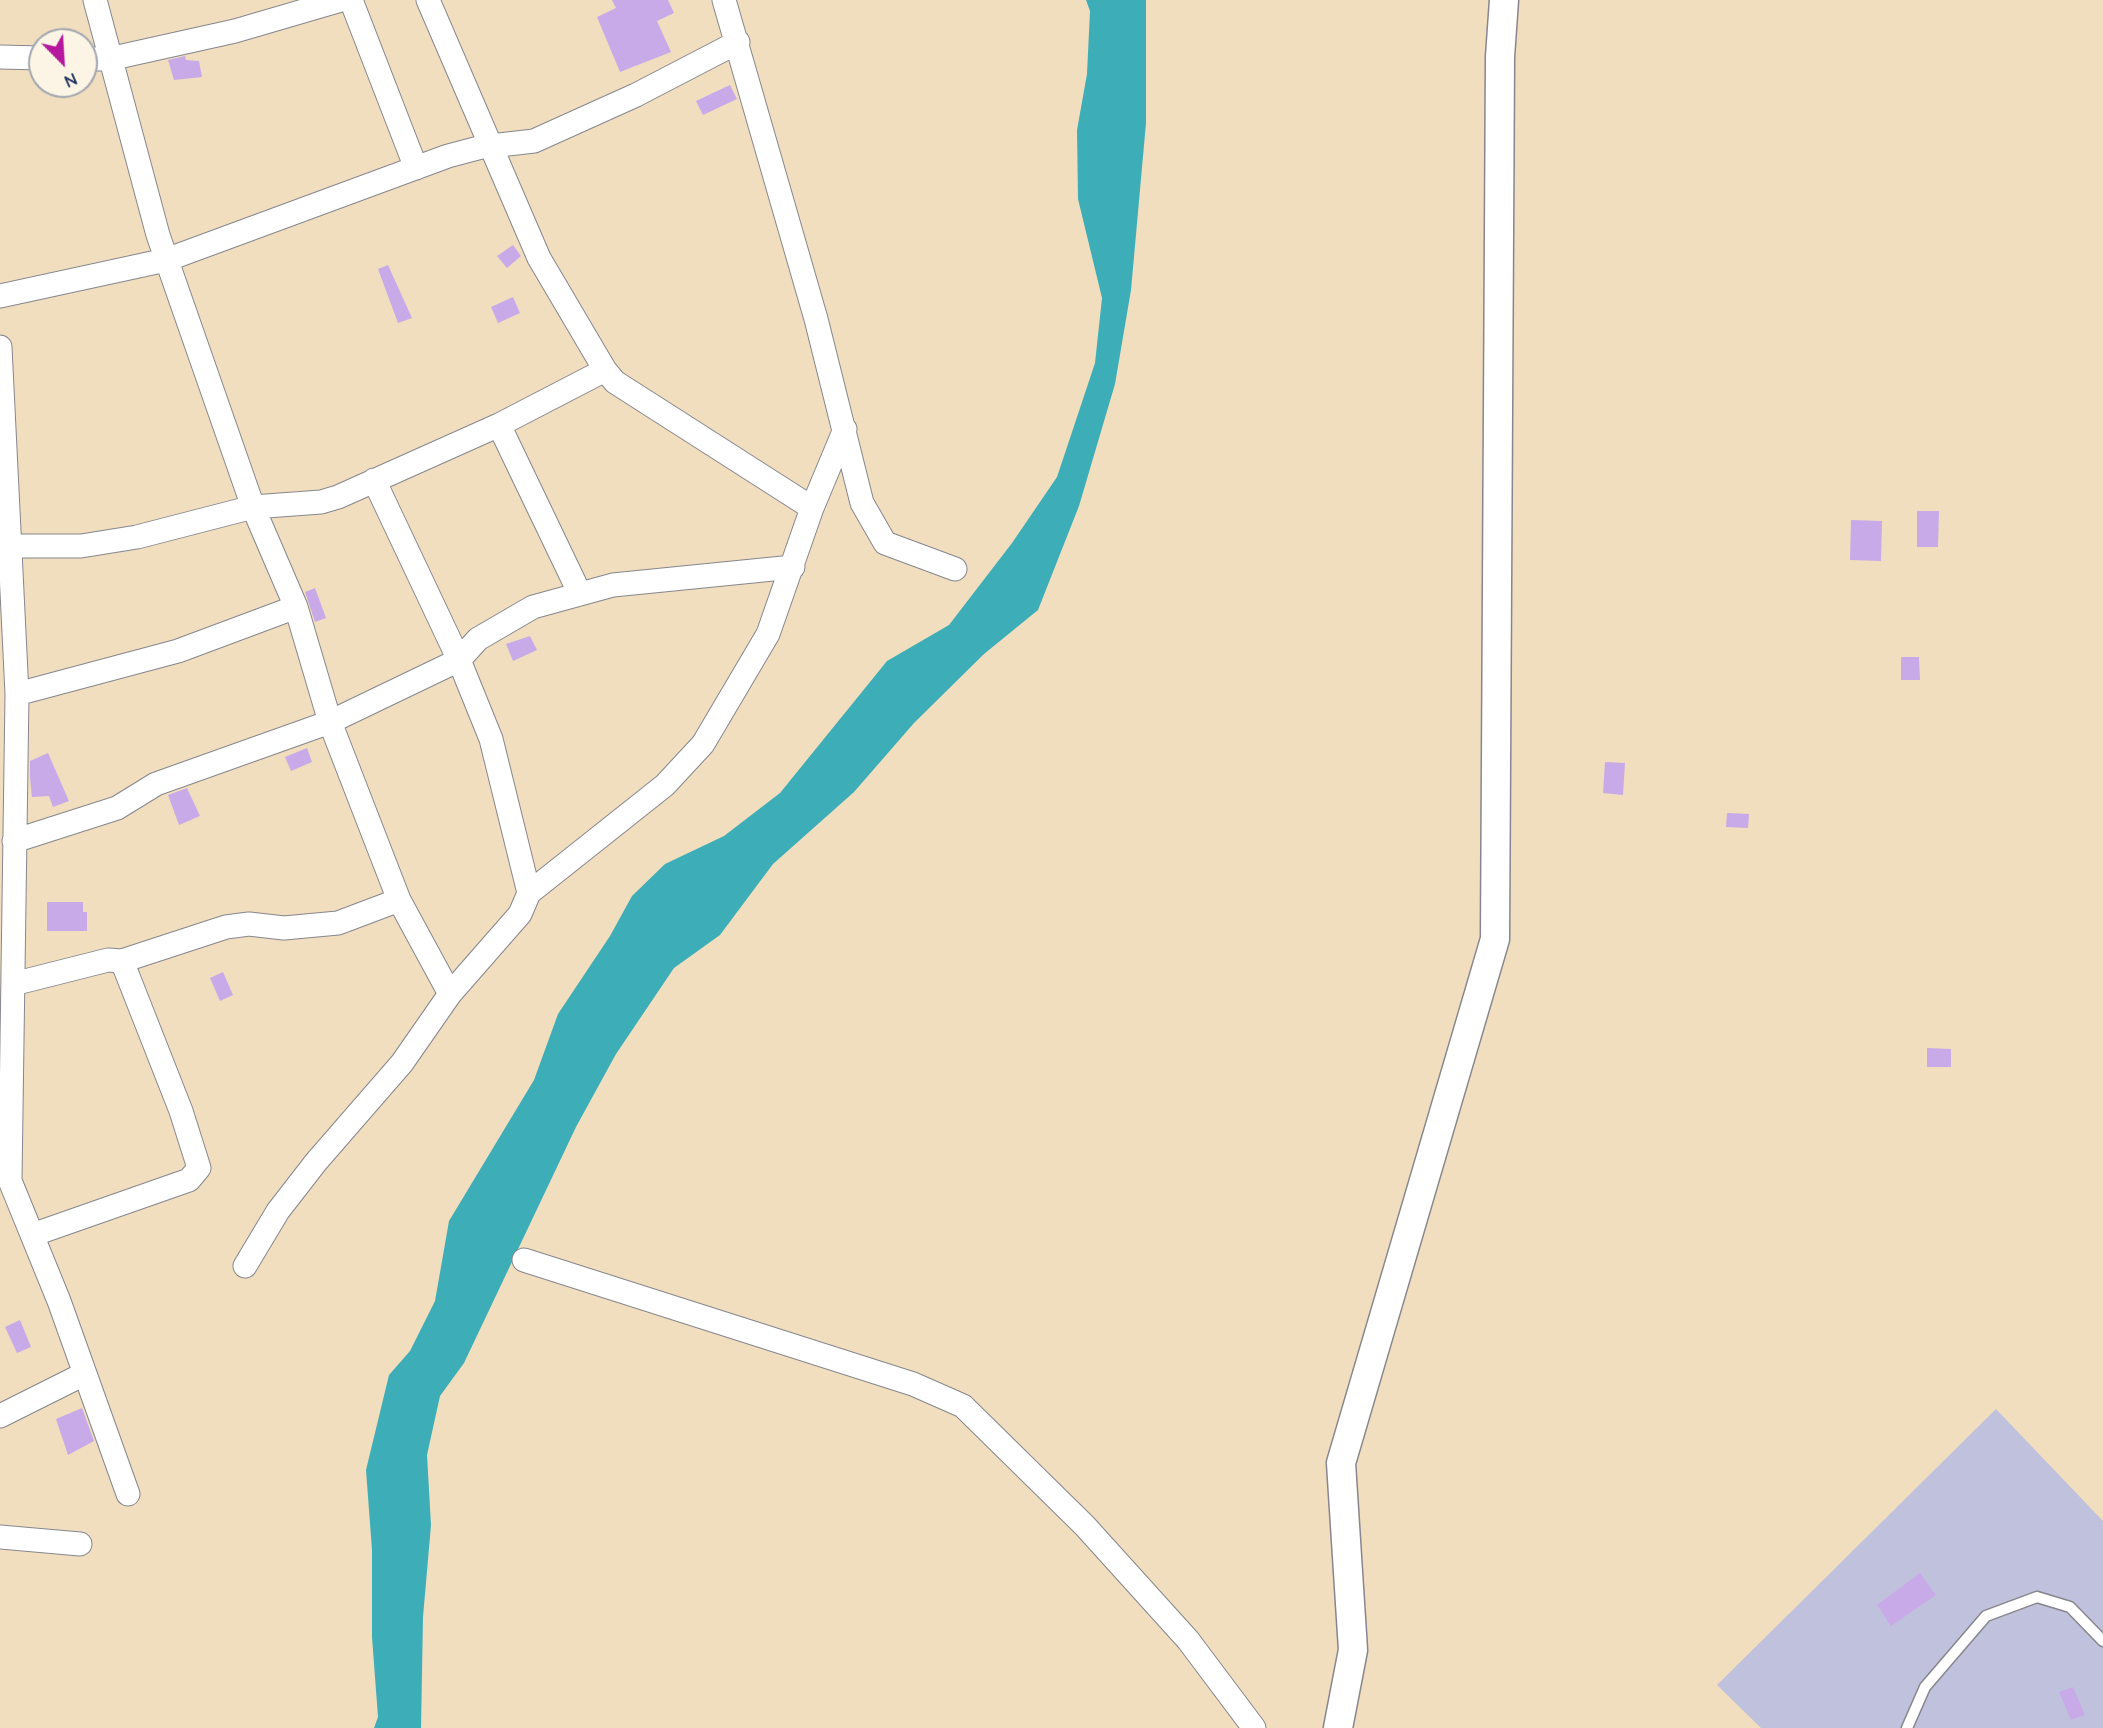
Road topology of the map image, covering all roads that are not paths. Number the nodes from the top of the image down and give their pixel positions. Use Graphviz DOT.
graph roads {
  1 [pos="95,0"];
  2 [pos="341,0"];
  3 [pos="351,0"];
  4 [pos="428,0"];
  5 [pos="724,0"];
  6 [pos="1504,0"];
  7 [pos="738,42"];
  8 [pos="0,57"];
  9 [pos="28,58"];
  10 [pos="98,59"];
  11 [pos="109,59"];
  12 [pos="493,147"];
  13 [pos="416,168"];
  14 [pos="166,260"];
  15 [pos="0,296"];
  16 [pos="0,347"];
  17 [pos="605,370"];
  18 [pos="499,425"];
  19 [pos="845,429"];
  20 [pos="374,480"];
  21 [pos="253,507"];
  22 [pos="811,508"];
  23 [pos="4,547"];
  24 [pos="793,567"];
  25 [pos="955,569"];
  26 [pos="580,594"];
  27 [pos="296,607"];
  28 [pos="459,660"];
  29 [pos="17,694"];
  30 [pos="330,722"];
  31 [pos="14,841"];
  32 [pos="528,893"];
  33 [pos="399,900"];
  34 [pos="122,961"];
  35 [pos="13,984"];
  36 [pos="450,994"];
  37 [pos="0,1157"];
  38 [pos="10,1179"];
  39 [pos="32,1236"];
  40 [pos="524,1260"];
  41 [pos="245,1266"];
  42 [pos="84,1374"];
  43 [pos="0,1416"];
  44 [pos="128,1494"];
  45 [pos="0,1537"];
  46 [pos="80,1544"];
  47 [pos="2103,1642"];
  48 [pos="1254,1728"];
  49 [pos="1338,1728"];
  50 [pos="1907,1728"];
  1 -- 11 [label="street"];
  2 -- 11 [label="street"];
  3 -- 13 [label="street"];
  4 -- 12 [label="street"];
  5 -- 7 [label="street"];
  6 -- 49 [label="street"];
  7 -- 12 [label="street"];
  7 -- 19 [label="street"];
  8 -- 9 [label="street"];
  10 -- 11 [label="street"];
  11 -- 14 [label="street"];
  12 -- 13 [label="street"];
  12 -- 17 [label="street"];
  13 -- 14 [label="street"];
  14 -- 15 [label="street"];
  14 -- 21 [label="street"];
  16 -- 23 [label="street"];
  17 -- 18 [label="street"];
  17 -- 22 [label="street"];
  18 -- 20 [label="street"];
  18 -- 26 [label="street"];
  19 -- 22 [label="street"];
  19 -- 25 [label="street"];
  20 -- 21 [label="street"];
  20 -- 28 [label="street"];
  21 -- 23 [label="street"];
  21 -- 27 [label="street"];
  22 -- 24 [label="street"];
  23 -- 29 [label="street"];
  24 -- 26 [label="street"];
  24 -- 32 [label="street"];
  26 -- 28 [label="street"];
  27 -- 29 [label="street"];
  27 -- 30 [label="street"];
  28 -- 30 [label="street"];
  28 -- 32 [label="street"];
  29 -- 31 [label="street"];
  30 -- 31 [label="street"];
  30 -- 33 [label="street"];
  31 -- 35 [label="street"];
  32 -- 36 [label="street"];
  33 -- 34 [label="street"];
  33 -- 36 [label="street"];
  34 -- 35 [label="street"];
  34 -- 39 [label="street"];
  35 -- 38 [label="street"];
  36 -- 41 [label="street"];
  37 -- 38 [label="street"];
  38 -- 39 [label="street"];
  39 -- 42 [label="street"];
  40 -- 48 [label="street"];
  42 -- 43 [label="street"];
  42 -- 44 [label="street"];
  45 -- 46 [label="street"];
  47 -- 50 [label="lane"];
}
